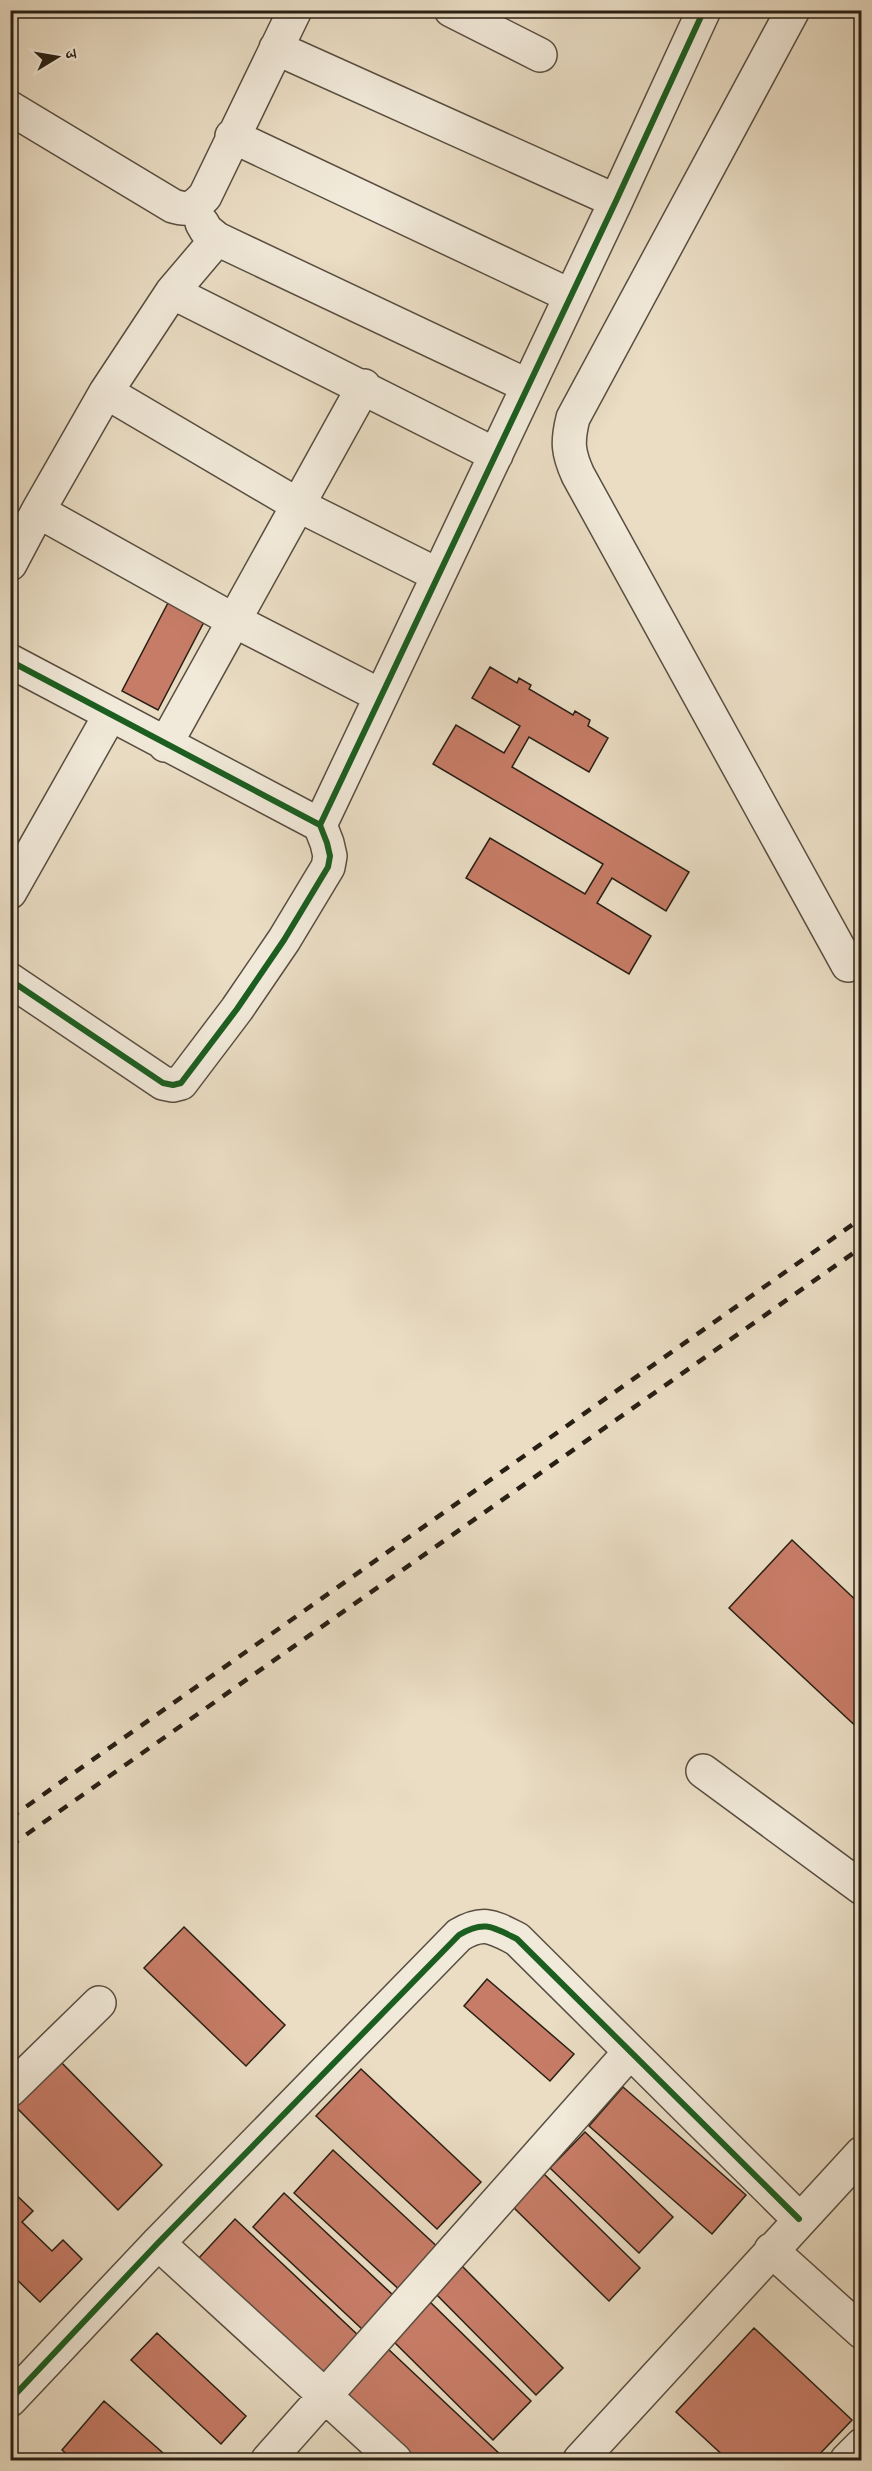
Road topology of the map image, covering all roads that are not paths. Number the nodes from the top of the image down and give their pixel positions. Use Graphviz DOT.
graph roads {
  1 [pos="295,10"];
  2 [pos="451,10"];
  3 [pos="704,10"];
  4 [pos="793,10"];
  5 [pos="276,48"];
  6 [pos="540,55"];
  7 [pos="10,108"];
  8 [pos="232,136"];
  9 [pos="616,201"];
  10 [pos="195,207"];
  11 [pos="217,239"];
  12 [pos="172,292"];
  13 [pos="571,296"];
  14 [pos="528,386"];
  15 [pos="363,387"];
  16 [pos="106,392"];
  17 [pos="496,454"];
  18 [pos="298,505"];
  19 [pos="38,511"];
  20 [pos="10,564"];
  21 [pos="438,575"];
  22 [pos="233,620"];
  23 [pos="10,661"];
  24 [pos="381,696"];
  25 [pos="110,715"];
  26 [pos="165,745"];
  27 [pos="320,825"];
  28 [pos="10,892"];
  29 [pos="848,965"];
  30 [pos="10,980"];
  31 [pos="703,1771"];
  32 [pos="861,1888"];
  33 [pos="99,2003"];
  34 [pos="630,2052"];
  35 [pos="10,2090"];
  36 [pos="861,2154"];
  37 [pos="799,2220"];
  38 [pos="158,2243"];
  39 [pos="771,2250"];
  40 [pos="861,2331"];
  41 [pos="324,2395"];
  42 [pos="10,2400"];
  43 [pos="861,2445"];
  44 [pos="268,2460"];
  45 [pos="395,2460"];
  46 [pos="580,2460"];
  47 [pos="848,2460"];
  1 -- 5 [label="street"];
  2 -- 6 [label="street"];
  3 -- 9 [label="street"];
  4 -- 29 [label="street"];
  5 -- 8 [label="street"];
  5 -- 9 [label="street"];
  7 -- 10 [label="street"];
  8 -- 10 [label="street"];
  8 -- 13 [label="street"];
  9 -- 13 [label="street"];
  10 -- 11 [label="street"];
  11 -- 12 [label="street"];
  11 -- 14 [label="street"];
  12 -- 15 [label="street"];
  12 -- 16 [label="street"];
  13 -- 14 [label="street"];
  14 -- 17 [label="street"];
  15 -- 17 [label="street"];
  15 -- 18 [label="street"];
  16 -- 18 [label="street"];
  16 -- 19 [label="street"];
  17 -- 21 [label="street"];
  18 -- 21 [label="street"];
  18 -- 22 [label="street"];
  19 -- 20 [label="street"];
  19 -- 22 [label="street"];
  21 -- 24 [label="street"];
  22 -- 24 [label="street"];
  22 -- 26 [label="street"];
  23 -- 25 [label="street"];
  24 -- 27 [label="street"];
  25 -- 26 [label="street"];
  25 -- 28 [label="street"];
  26 -- 27 [label="street"];
  27 -- 30 [label="street"];
  31 -- 32 [label="street"];
  33 -- 35 [label="street"];
  34 -- 37 [label="street"];
  34 -- 38 [label="street"];
  34 -- 41 [label="street"];
  36 -- 37 [label="street"];
  37 -- 39 [label="street"];
  38 -- 41 [label="street"];
  38 -- 42 [label="street"];
  39 -- 40 [label="street"];
  39 -- 46 [label="street"];
  41 -- 44 [label="street"];
  41 -- 45 [label="street"];
  43 -- 47 [label="street"];
}
